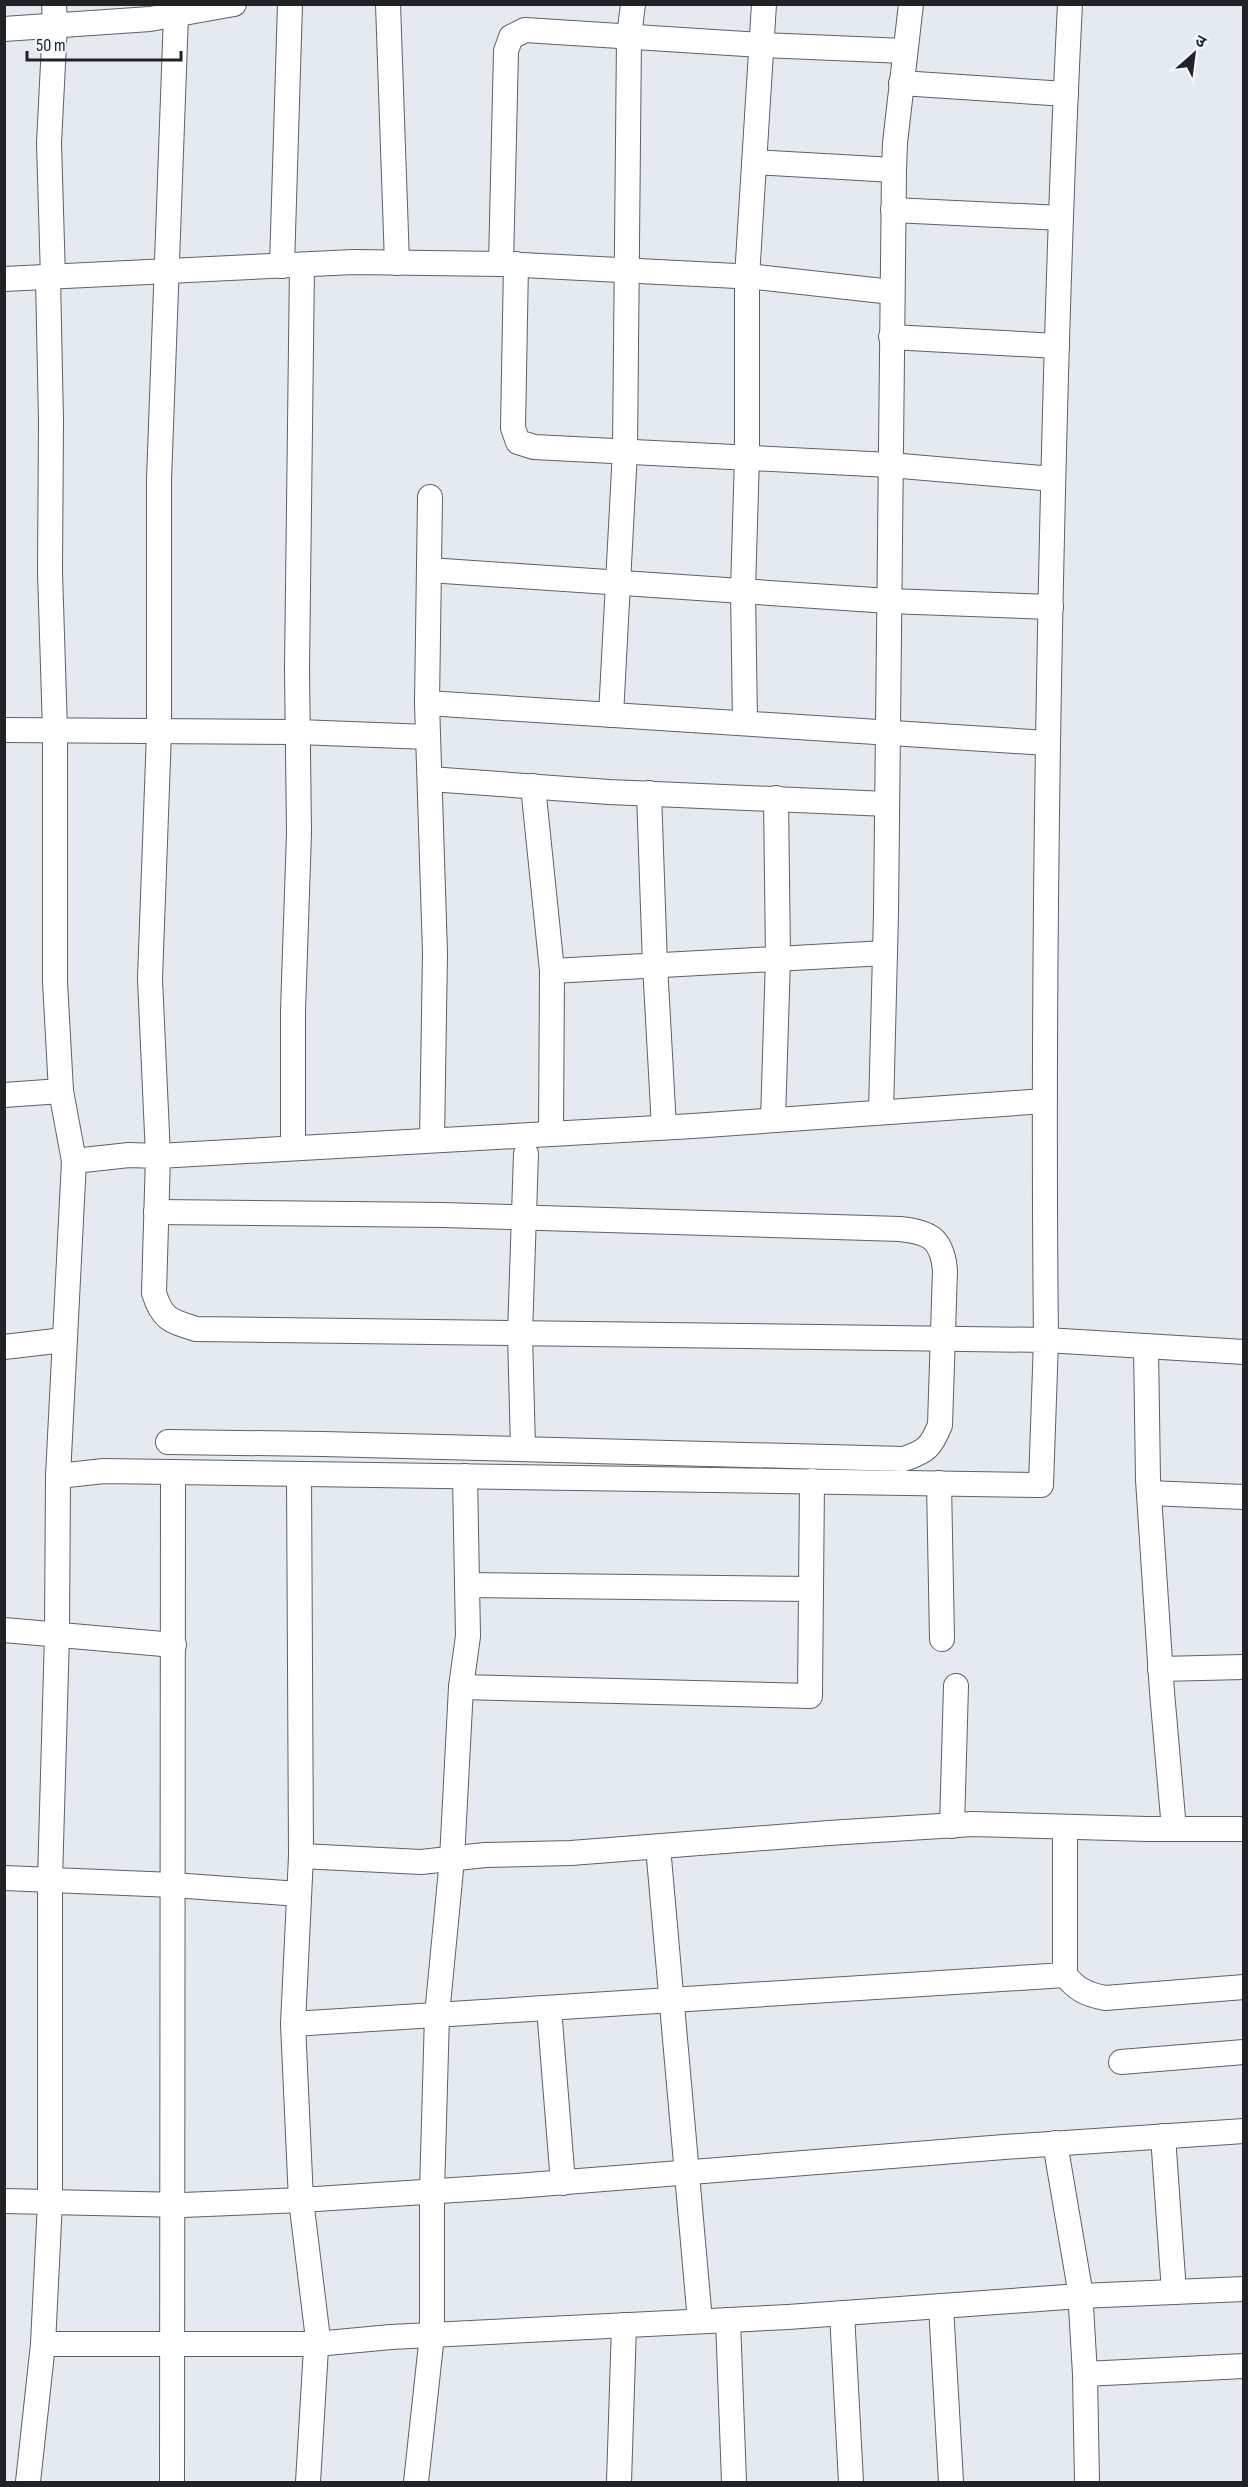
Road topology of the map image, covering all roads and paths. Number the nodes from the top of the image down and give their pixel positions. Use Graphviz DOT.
graph roads {
  1 [pos="234,4"];
  2 [pos="290,4"];
  3 [pos="388,4"];
  4 [pos="633,4"];
  5 [pos="764,4"];
  6 [pos="911,4"];
  7 [pos="1070,4"];
  8 [pos="149,12"];
  9 [pos="54,14"];
  10 [pos="176,15"];
  11 [pos="4,29"];
  12 [pos="629,37"];
  13 [pos="761,45"];
  14 [pos="905,51"];
  15 [pos="902,83"];
  16 [pos="1066,94"];
  17 [pos="754,162"];
  18 [pos="894,170"];
  19 [pos="893,210"];
  20 [pos="1061,218"];
  21 [pos="397,263"];
  22 [pos="508,264"];
  23 [pos="292,266"];
  24 [pos="628,270"];
  25 [pos="168,272"];
  26 [pos="747,277"];
  27 [pos="51,278"];
  28 [pos="4,279"];
  29 [pos="892,292"];
  30 [pos="891,337"];
  31 [pos="1057,345"];
  32 [pos="625,451"];
  33 [pos="747,458"];
  34 [pos="890,465"];
  35 [pos="1053,479"];
  36 [pos="430,497"];
  37 [pos="429,570"];
  38 [pos="618,582"];
  39 [pos="743,590"];
  40 [pos="889,601"];
  41 [pos="1050,607"];
  42 [pos="427,703"];
  43 [pos="611,714"];
  44 [pos="745,722"];
  45 [pos="4,730"];
  46 [pos="55,730"];
  47 [pos="888,731"];
  48 [pos="159,732"];
  49 [pos="298,732"];
  50 [pos="428,737"];
  51 [pos="1047,743"];
  52 [pos="430,779"];
  53 [pos="533,786"];
  54 [pos="649,793"];
  55 [pos="776,798"];
  56 [pos="887,804"];
  57 [pos="885,953"];
  58 [pos="778,958"];
  59 [pos="655,965"];
  60 [pos="552,971"];
  61 [pos="6,1089"];
  62 [pos="61,1091"];
  63 [pos="1044,1101"];
  64 [pos="881,1112"];
  65 [pos="773,1120"];
  66 [pos="664,1127"];
  67 [pos="551,1133"];
  68 [pos="432,1140"];
  69 [pos="292,1147"];
  70 [pos="526,1155"];
  71 [pos="158,1156"];
  72 [pos="74,1161"];
  73 [pos="156,1212"];
  74 [pos="524,1217"];
  75 [pos="520,1334"];
  76 [pos="942,1339"];
  77 [pos="64,1340"];
  78 [pos="1046,1340"];
  79 [pos="1146,1346"];
  80 [pos="4,1347"];
  81 [pos="1244,1352"];
  82 [pos="168,1442"];
  83 [pos="523,1448"];
  84 [pos="173,1472"];
  85 [pos="299,1474"];
  86 [pos="58,1476"];
  87 [pos="465,1476"];
  88 [pos="812,1481"];
  89 [pos="939,1483"];
  90 [pos="1149,1493"];
  91 [pos="1244,1497"];
  92 [pos="467,1585"];
  93 [pos="811,1589"];
  94 [pos="4,1630"];
  95 [pos="57,1635"];
  96 [pos="942,1639"];
  97 [pos="174,1645"];
  98 [pos="1244,1667"];
  99 [pos="1160,1669"];
  100 [pos="956,1686"];
  101 [pos="461,1687"];
  102 [pos="952,1826"];
  103 [pos="1065,1827"];
  104 [pos="1174,1829"];
  105 [pos="1244,1829"];
  106 [pos="658,1847"];
  107 [pos="301,1856"];
  108 [pos="452,1859"];
  109 [pos="4,1878"];
  110 [pos="50,1880"];
  111 [pos="173,1885"];
  112 [pos="299,1894"];
  113 [pos="1065,1975"];
  114 [pos="1244,1987"];
  115 [pos="671,1999"];
  116 [pos="549,2008"];
  117 [pos="437,2015"];
  118 [pos="293,2024"];
  119 [pos="1244,2052"];
  120 [pos="1122,2062"];
  121 [pos="1244,2131"];
  122 [pos="1163,2136"];
  123 [pos="1055,2143"];
  124 [pos="686,2173"];
  125 [pos="562,2182"];
  126 [pos="432,2192"];
  127 [pos="301,2200"];
  128 [pos="4,2201"];
  129 [pos="50,2202"];
  130 [pos="171,2204"];
  131 [pos="1244,2289"];
  132 [pos="1174,2292"];
  133 [pos="1080,2296"];
  134 [pos="941,2306"];
  135 [pos="842,2313"];
  136 [pos="728,2320"];
  137 [pos="700,2321"];
  138 [pos="624,2325"];
  139 [pos="432,2335"];
  140 [pos="43,2344"];
  141 [pos="172,2344"];
  142 [pos="316,2344"];
  143 [pos="1244,2366"];
  144 [pos="1085,2374"];
  145 [pos="27,2482"];
  146 [pos="172,2482"];
  147 [pos="308,2482"];
  148 [pos="416,2482"];
  149 [pos="619,2482"];
  150 [pos="735,2482"];
  151 [pos="851,2482"];
  152 [pos="951,2482"];
  153 [pos="1087,2482"];
  1 -- 10 [label="street"];
  2 -- 23 [label="street"];
  3 -- 21 [label="street"];
  4 -- 12 [label="street"];
  5 -- 13 [label="street"];
  6 -- 14 [label="street"];
  7 -- 16 [label="street"];
  8 -- 9 [label="street"];
  8 -- 10 [label="street"];
  9 -- 11 [label="street"];
  9 -- 27 [label="street"];
  10 -- 25 [label="street"];
  12 -- 13 [label="street"];
  12 -- 22 [label="street"];
  12 -- 24 [label="street"];
  13 -- 14 [label="street"];
  13 -- 17 [label="street"];
  14 -- 15 [label="street"];
  15 -- 16 [label="street"];
  15 -- 18 [label="street"];
  16 -- 20 [label="street"];
  17 -- 18 [label="street"];
  17 -- 26 [label="street"];
  18 -- 19 [label="street"];
  19 -- 20 [label="street"];
  19 -- 29 [label="street"];
  20 -- 31 [label="street"];
  21 -- 22 [label="street"];
  21 -- 23 [label="street"];
  22 -- 24 [label="street"];
  22 -- 32 [label="street"];
  23 -- 25 [label="street"];
  23 -- 49 [label="street"];
  24 -- 26 [label="street"];
  24 -- 32 [label="street"];
  25 -- 27 [label="street"];
  25 -- 48 [label="street"];
  26 -- 29 [label="street"];
  26 -- 33 [label="street"];
  27 -- 28 [label="street"];
  27 -- 46 [label="street"];
  29 -- 30 [label="street"];
  30 -- 31 [label="street"];
  30 -- 34 [label="street"];
  31 -- 35 [label="street"];
  32 -- 33 [label="street"];
  32 -- 38 [label="street"];
  33 -- 34 [label="street"];
  33 -- 39 [label="street"];
  34 -- 35 [label="street"];
  34 -- 40 [label="street"];
  35 -- 41 [label="street"];
  36 -- 37 [label="street"];
  37 -- 38 [label="street"];
  37 -- 42 [label="street"];
  38 -- 39 [label="street"];
  38 -- 43 [label="street"];
  39 -- 40 [label="street"];
  39 -- 44 [label="street"];
  40 -- 41 [label="street"];
  40 -- 47 [label="street"];
  41 -- 51 [label="street"];
  42 -- 43 [label="street"];
  42 -- 50 [label="street"];
  43 -- 44 [label="street"];
  44 -- 47 [label="street"];
  45 -- 46 [label="street"];
  46 -- 48 [label="street"];
  46 -- 62 [label="street"];
  47 -- 51 [label="street"];
  47 -- 56 [label="street"];
  48 -- 49 [label="street"];
  48 -- 71 [label="street"];
  49 -- 50 [label="street"];
  49 -- 69 [label="street"];
  50 -- 52 [label="street"];
  51 -- 63 [label="street"];
  52 -- 53 [label="street"];
  52 -- 68 [label="street"];
  53 -- 54 [label="street"];
  53 -- 60 [label="street"];
  54 -- 55 [label="street"];
  54 -- 59 [label="street"];
  55 -- 56 [label="street"];
  55 -- 58 [label="street"];
  56 -- 57 [label="street"];
  57 -- 58 [label="street"];
  57 -- 64 [label="street"];
  58 -- 59 [label="street"];
  58 -- 65 [label="street"];
  59 -- 60 [label="street"];
  59 -- 66 [label="street"];
  60 -- 67 [label="street"];
  61 -- 62 [label="street"];
  62 -- 72 [label="street"];
  63 -- 64 [label="street"];
  63 -- 78 [label="street"];
  64 -- 65 [label="street"];
  65 -- 66 [label="street"];
  66 -- 67 [label="street"];
  67 -- 68 [label="street"];
  68 -- 69 [label="street"];
  69 -- 71 [label="street"];
  70 -- 74 [label="street"];
  71 -- 72 [label="street"];
  71 -- 73 [label="street"];
  72 -- 77 [label="street"];
  73 -- 74 [label="street"];
  73 -- 75 [label="street"];
  74 -- 75 [label="street"];
  74 -- 76 [label="street"];
  75 -- 76 [label="street"];
  75 -- 83 [label="street"];
  76 -- 78 [label="street"];
  76 -- 83 [label="street"];
  77 -- 80 [label="street"];
  77 -- 86 [label="street"];
  78 -- 79 [label="street"];
  78 -- 89 [label="street"];
  79 -- 81 [label="street"];
  79 -- 90 [label="street"];
  82 -- 83 [label="street"];
  84 -- 85 [label="street"];
  84 -- 86 [label="street"];
  84 -- 97 [label="street"];
  85 -- 87 [label="street"];
  85 -- 107 [label="street"];
  86 -- 95 [label="street"];
  87 -- 88 [label="street"];
  87 -- 92 [label="street"];
  88 -- 89 [label="street"];
  88 -- 93 [label="street"];
  89 -- 96 [label="street"];
  90 -- 91 [label="street"];
  90 -- 99 [label="street"];
  92 -- 93 [label="street"];
  92 -- 101 [label="street"];
  93 -- 101 [label="street"];
  94 -- 95 [label="street"];
  95 -- 97 [label="street"];
  95 -- 110 [label="street"];
  97 -- 111 [label="street"];
  98 -- 99 [label="street"];
  99 -- 104 [label="street"];
  100 -- 102 [label="street"];
  101 -- 108 [label="street"];
  102 -- 103 [label="street"];
  102 -- 106 [label="street"];
  103 -- 104 [label="street"];
  103 -- 113 [label="street"];
  104 -- 105 [label="street"];
  106 -- 108 [label="street"];
  106 -- 115 [label="street"];
  107 -- 108 [label="street"];
  107 -- 112 [label="street"];
  108 -- 117 [label="street"];
  109 -- 110 [label="street"];
  110 -- 111 [label="street"];
  110 -- 129 [label="street"];
  111 -- 112 [label="street"];
  111 -- 130 [label="street"];
  112 -- 118 [label="street"];
  113 -- 114 [label="street"];
  113 -- 115 [label="street"];
  115 -- 116 [label="street"];
  115 -- 124 [label="street"];
  116 -- 117 [label="street"];
  116 -- 125 [label="street"];
  117 -- 118 [label="street"];
  117 -- 126 [label="street"];
  118 -- 127 [label="street"];
  119 -- 120 [label="street"];
  121 -- 122 [label="street"];
  122 -- 123 [label="street"];
  122 -- 132 [label="street"];
  123 -- 124 [label="street"];
  123 -- 133 [label="street"];
  124 -- 125 [label="street"];
  124 -- 137 [label="street"];
  125 -- 126 [label="street"];
  126 -- 127 [label="street"];
  126 -- 139 [label="street"];
  127 -- 130 [label="street"];
  127 -- 142 [label="street"];
  128 -- 129 [label="street"];
  129 -- 130 [label="street"];
  129 -- 140 [label="street"];
  130 -- 141 [label="street"];
  131 -- 132 [label="street"];
  132 -- 133 [label="street"];
  133 -- 134 [label="street"];
  133 -- 144 [label="street"];
  134 -- 135 [label="street"];
  134 -- 152 [label="street"];
  135 -- 136 [label="street"];
  135 -- 151 [label="street"];
  136 -- 137 [label="street"];
  136 -- 150 [label="street"];
  137 -- 138 [label="street"];
  138 -- 139 [label="street"];
  138 -- 149 [label="street"];
  139 -- 142 [label="street"];
  139 -- 148 [label="street"];
  140 -- 141 [label="street"];
  140 -- 145 [label="street"];
  141 -- 142 [label="street"];
  141 -- 146 [label="street"];
  142 -- 147 [label="street"];
  143 -- 144 [label="street"];
  144 -- 153 [label="street"];
}
